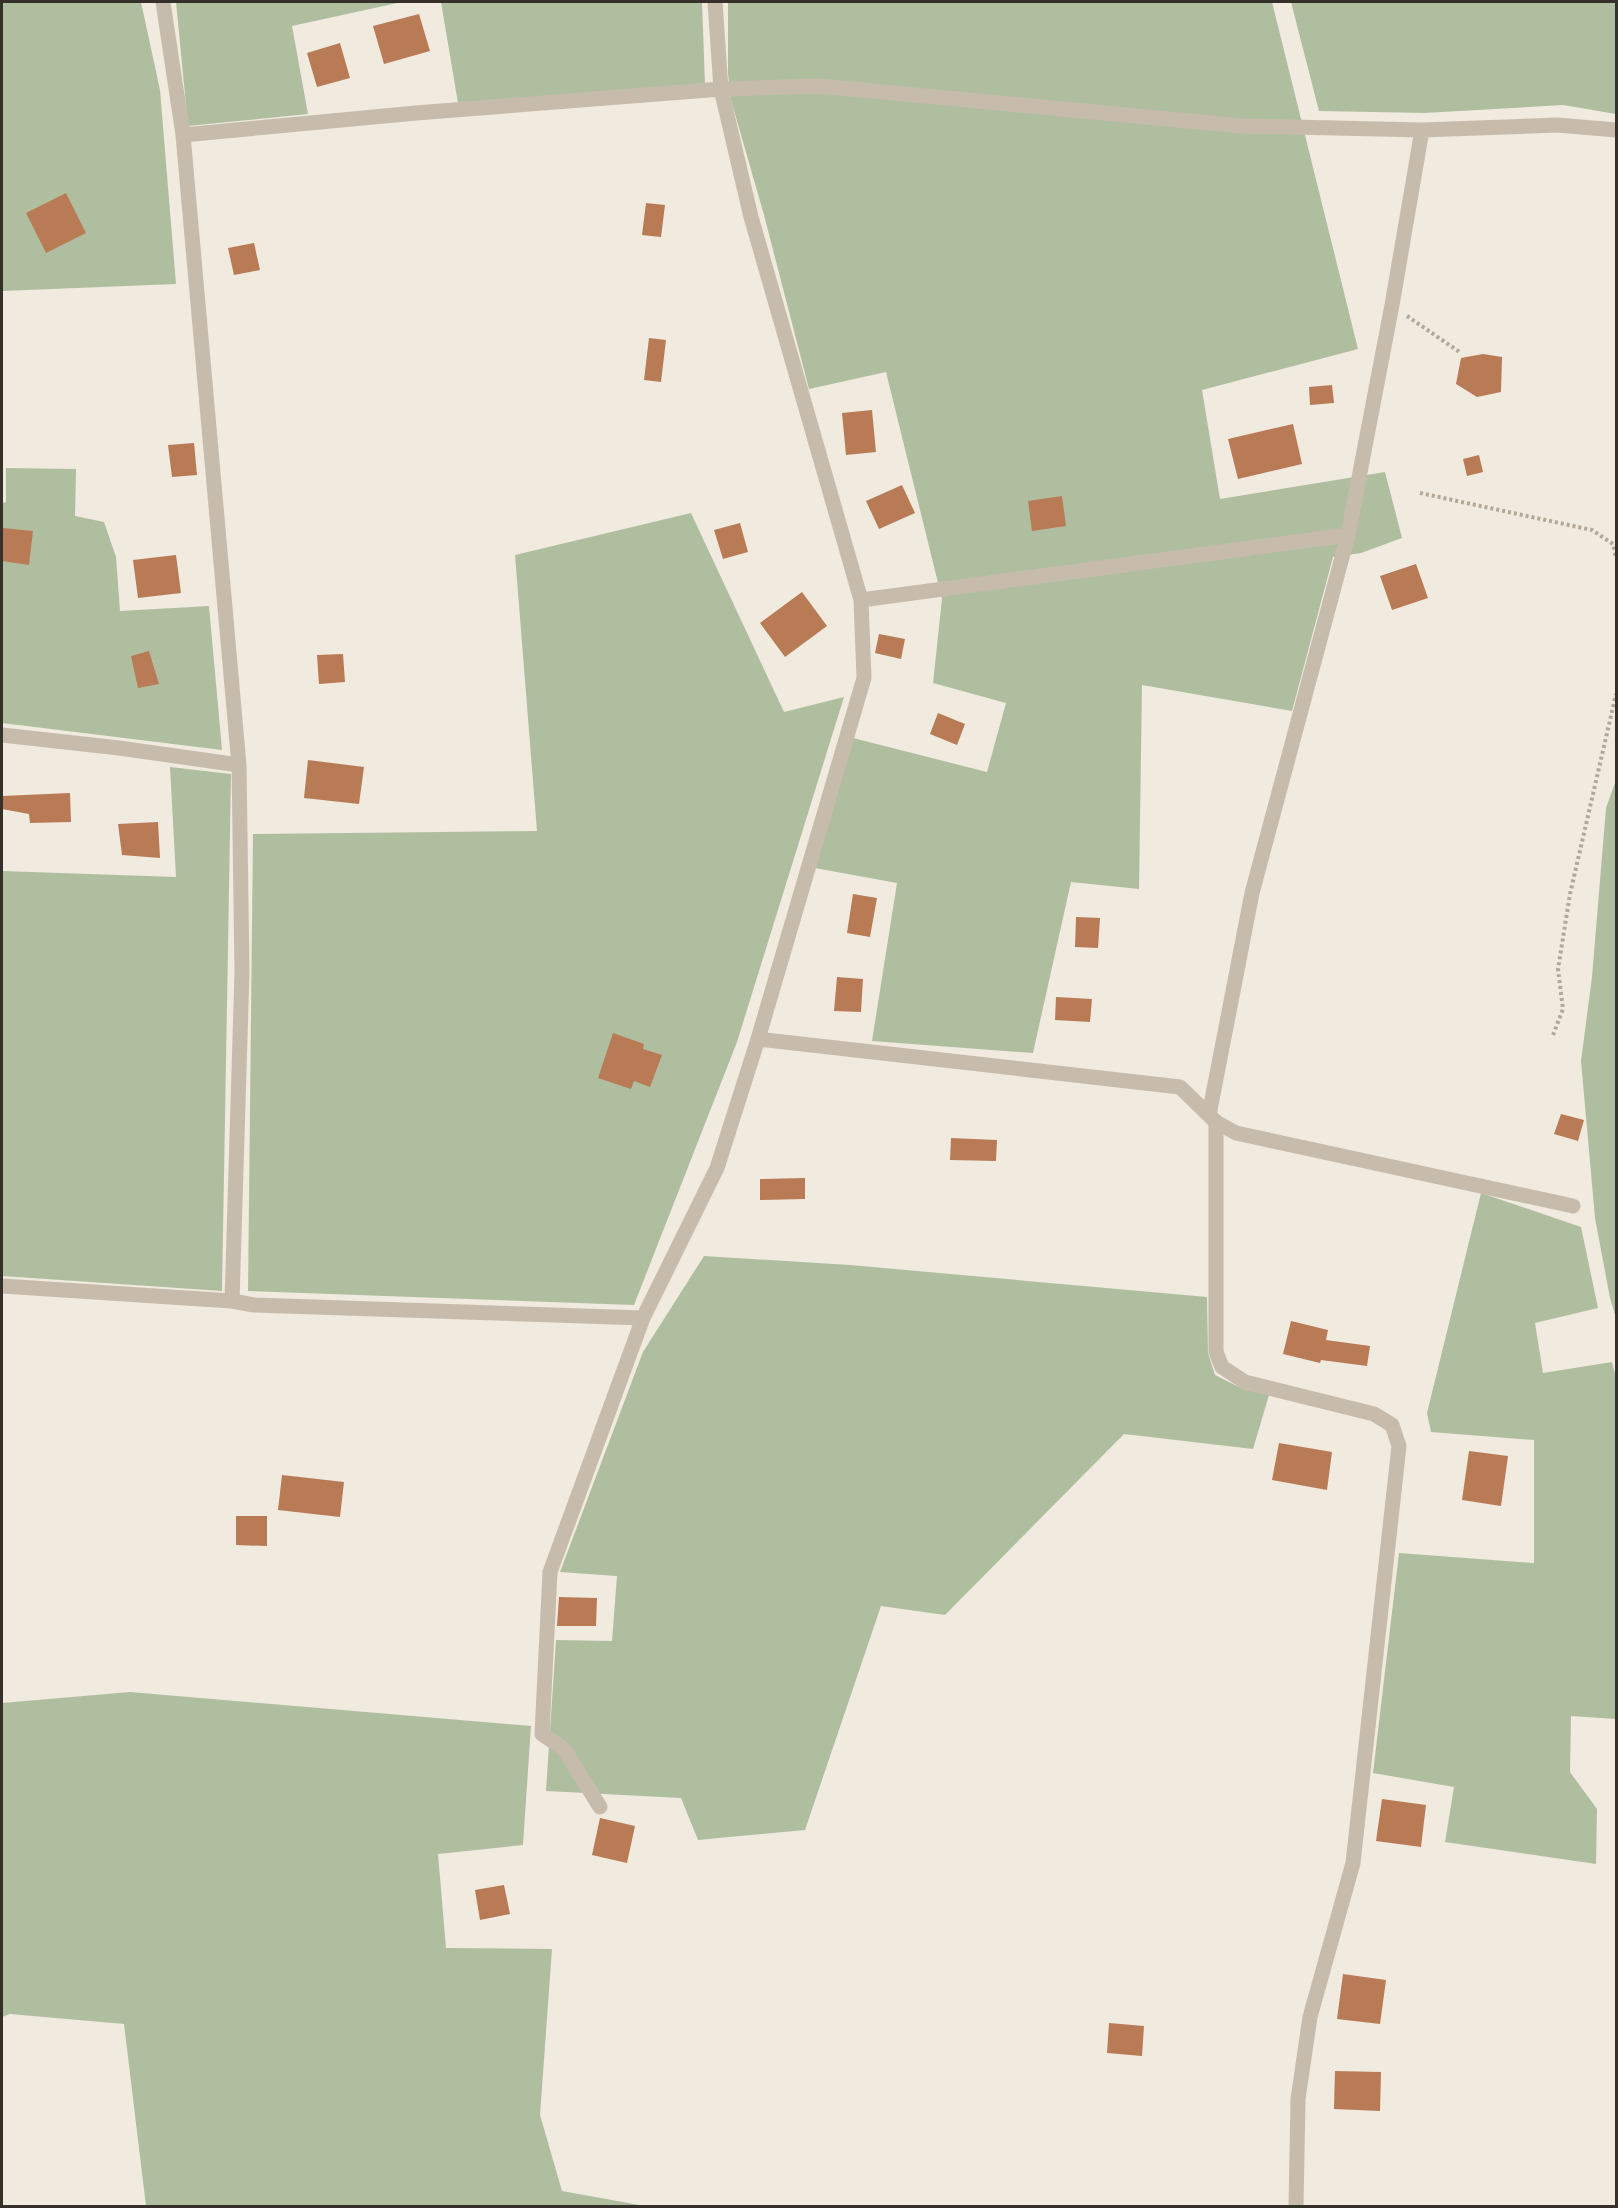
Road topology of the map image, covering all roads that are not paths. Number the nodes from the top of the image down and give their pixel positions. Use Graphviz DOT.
graph roads {
  1 [pos="164,2"];
  2 [pos="715,2"];
  3 [pos="721,89"];
  4 [pos="1422,130"];
  5 [pos="1617,130"];
  6 [pos="183,135"];
  7 [pos="1348,536"];
  8 [pos="861,600"];
  9 [pos="2,735"];
  10 [pos="239,765"];
  11 [pos="758,1039"];
  12 [pos="1213,1118"];
  13 [pos="1573,1206"];
  14 [pos="2,1286"];
  15 [pos="232,1301"];
  16 [pos="643,1318"];
  17 [pos="600,1807"];
  18 [pos="1296,2206"];
  1 -- 6 [label="street"];
  2 -- 3 [label="street"];
  3 -- 4 [label="street"];
  3 -- 6 [label="street"];
  3 -- 8 [label="street"];
  4 -- 5 [label="street"];
  4 -- 7 [label="street"];
  6 -- 10 [label="street"];
  7 -- 8 [label="street"];
  7 -- 12 [label="street"];
  8 -- 11 [label="street"];
  9 -- 10 [label="street"];
  10 -- 15 [label="street"];
  11 -- 12 [label="street"];
  11 -- 16 [label="street"];
  12 -- 13 [label="street"];
  12 -- 18 [label="street"];
  14 -- 15 [label="street"];
  15 -- 16 [label="street"];
  16 -- 17 [label="street"];
}
